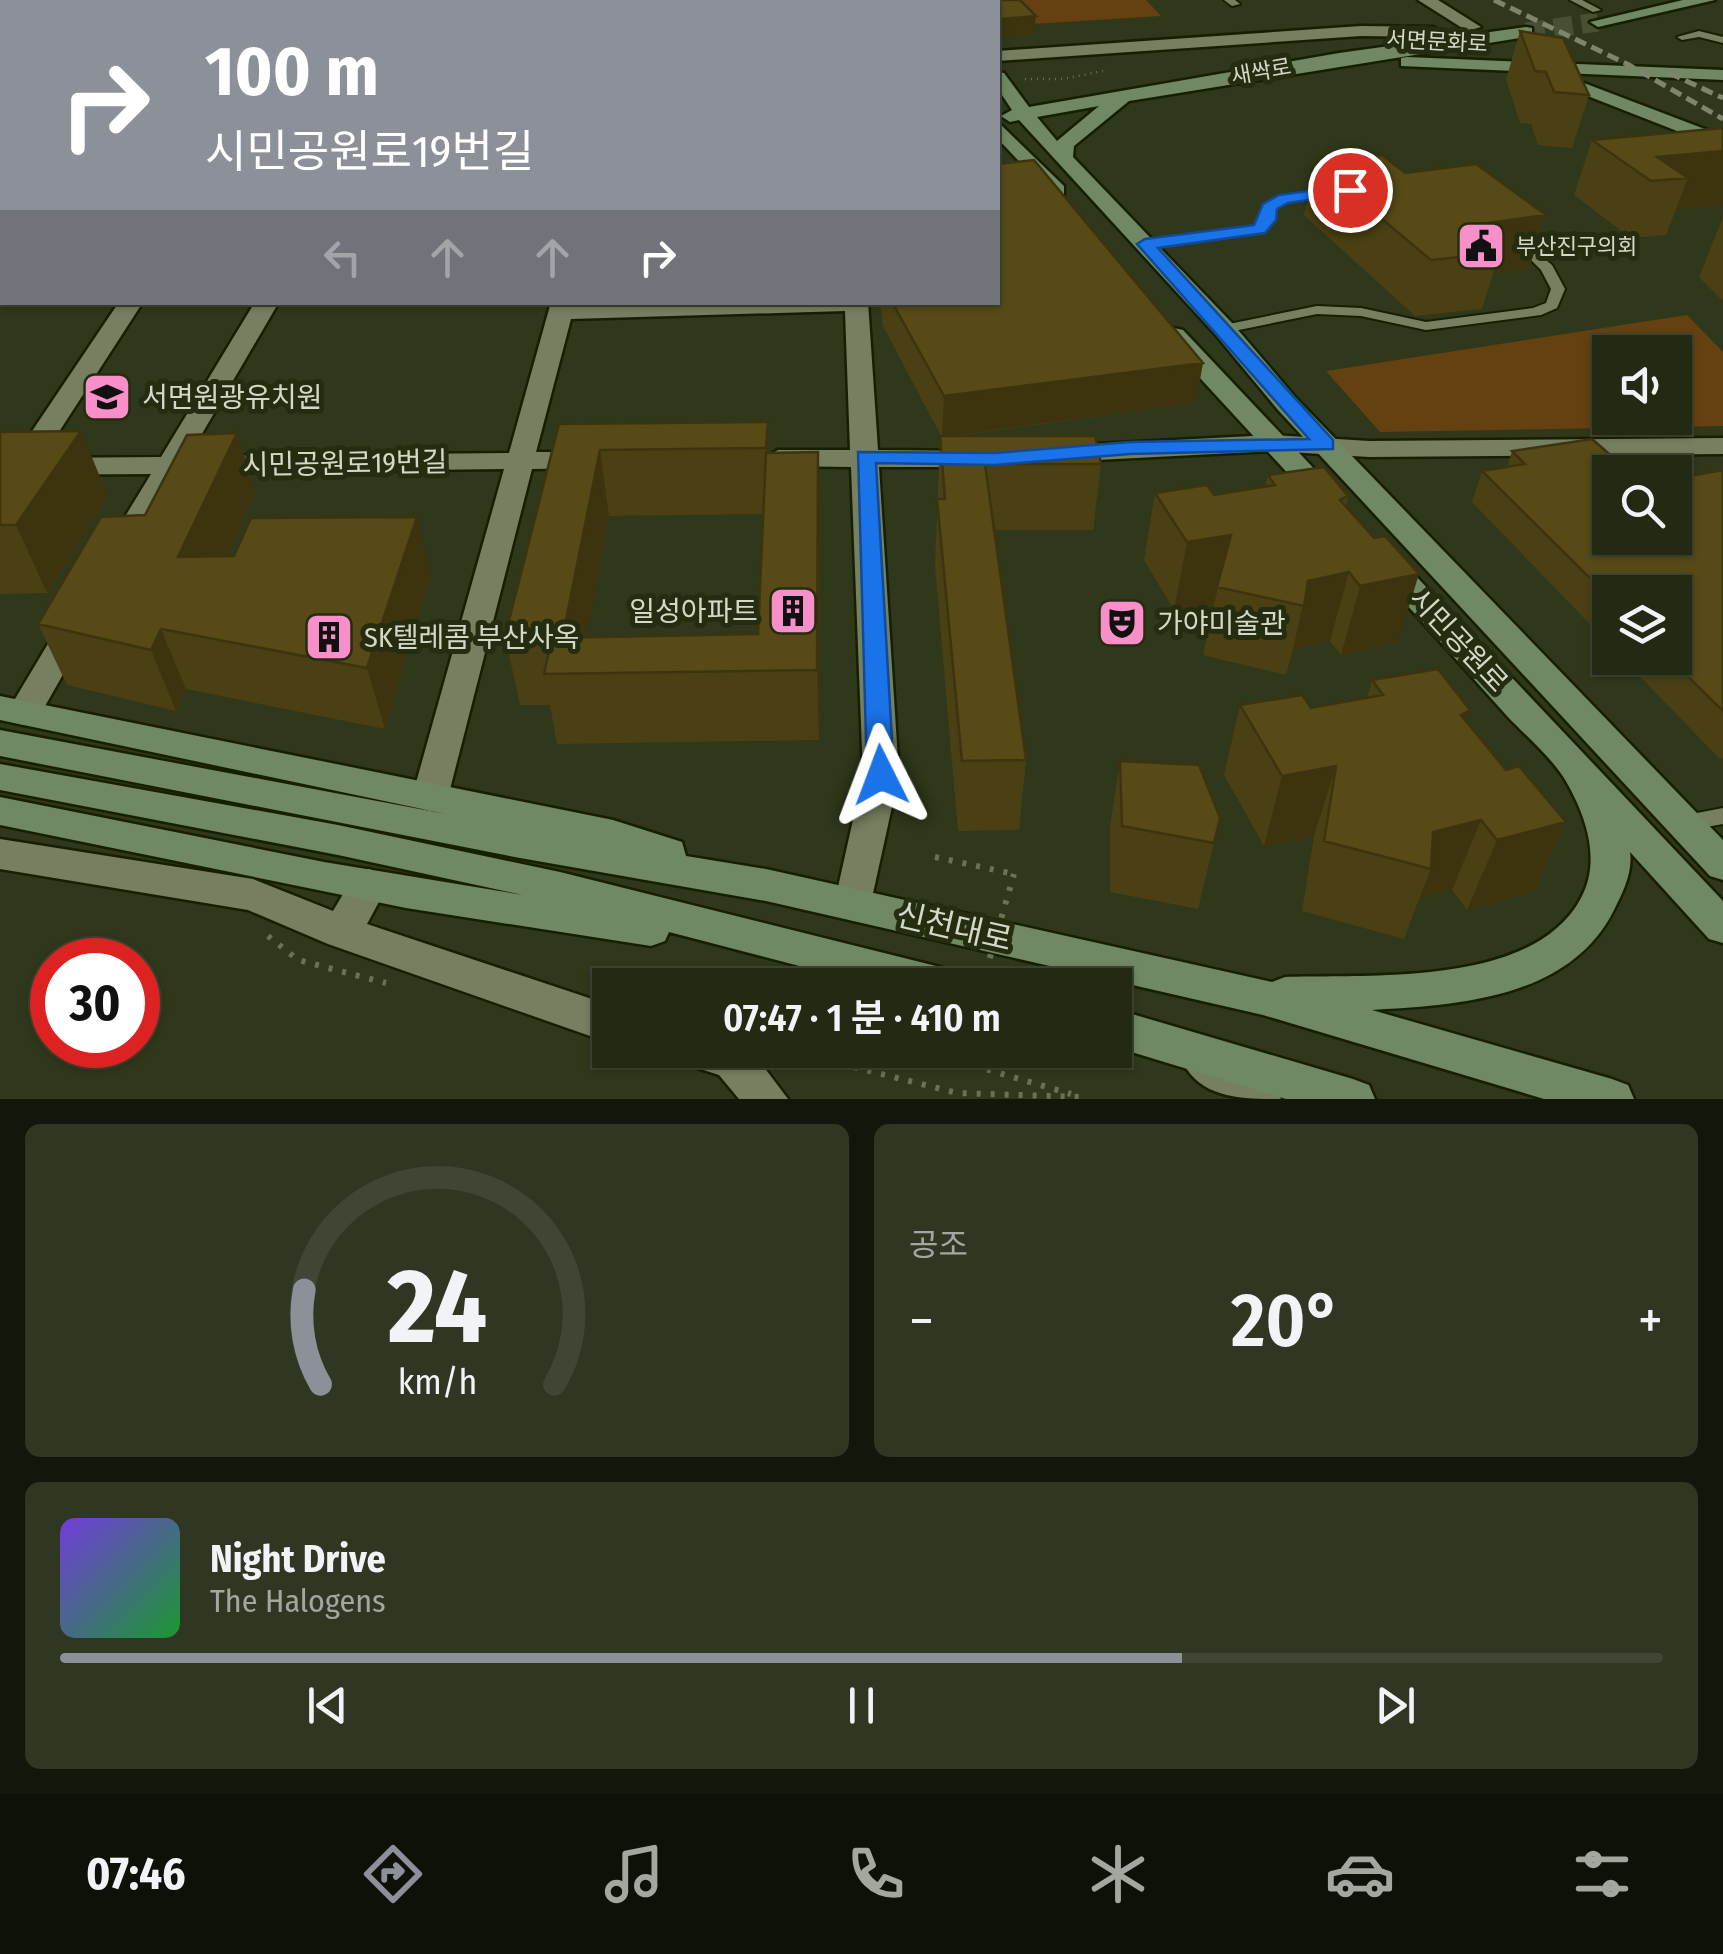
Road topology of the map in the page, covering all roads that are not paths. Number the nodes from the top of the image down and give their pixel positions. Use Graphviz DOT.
graph roads {
  1 [pos="1426,0"];
  2 [pos="1661,0"];
  3 [pos="1707,0"];
  4 [pos="1576,6"];
  5 [pos="1597,16"];
  6 [pos="1507,22"];
  7 [pos="1473,27"];
  8 [pos="1434,32"];
  9 [pos="1526,32"];
  10 [pos="1682,37"];
  11 [pos="1723,40"];
  12 [pos="1456,42"];
  13 [pos="1000,56"];
  14 [pos="1339,58"];
  15 [pos="1532,69"];
  16 [pos="1722,76"];
  17 [pos="1000,81"];
  18 [pos="1134,93"];
  19 [pos="1013,105"];
  20 [pos="1000,129"];
  21 [pos="1723,142"];
  22 [pos="1000,146"];
  23 [pos="1050,163"];
  24 [pos="1344,191"];
  25 [pos="1499,227"];
  26 [pos="1094,235"];
  27 [pos="1145,244"];
  28 [pos="128,305"];
  29 [pos="265,305"];
  30 [pos="709,305"];
  31 [pos="856,305"];
  32 [pos="562,307"];
  33 [pos="1152,307"];
  34 [pos="1224,329"];
  35 [pos="1273,443"];
  36 [pos="1326,445"];
  37 [pos="1723,446"];
  38 [pos="866,456"];
  39 [pos="750,458"];
  40 [pos="616,460"];
  41 [pos="520,461"];
  42 [pos="170,465"];
  43 [pos="11,467"];
  44 [pos="12,710"];
  45 [pos="0,743"];
  46 [pos="1577,766"];
  47 [pos="0,777"];
  48 [pos="430,797"];
  49 [pos="0,811"];
  50 [pos="342,824"];
  51 [pos="1710,840"];
  52 [pos="0,854"];
  53 [pos="370,884"];
  54 [pos="766,885"];
  55 [pos="854,905"];
  56 [pos="1723,927"];
  57 [pos="342,932"];
  58 [pos="752,940"];
  59 [pos="869,968"];
  60 [pos="1263,997"];
  61 [pos="592,1018"];
  62 [pos="1132,1032"];
  63 [pos="1178,1044"];
  64 [pos="740,1068"];
  65 [pos="1338,1095"];
  66 [pos="766,1099"];
  67 [pos="1259,1099"];
  68 [pos="1612,1099"];
  1 -- 7 [label="street"];
  2 -- 5 [label="main road"];
  3 -- 5 [label="main road"];
  4 -- 5 [label="main road"];
  6 -- 7 [label="main road, 새싹로"];
  7 -- 8 [label="main road, 새싹로"];
  8 -- 12 [label="main road, 서면문화로"];
  8 -- 13 [label="street, 새싹로"];
  8 -- 19 [label="main road, 새싹로"];
  9 -- 12 [label="main road, 새싹로"];
  10 -- 11 [label="lane"];
  12 -- 14 [label="main road, 새싹로"];
  12 -- 15 [label="main road, 서면문화로"];
  14 -- 15 [label="main road, 서면문화로"];
  14 -- 18 [label="main road, 새싹로"];
  15 -- 16 [label="main road, 서면문화로"];
  15 -- 21 [label="main road"];
  17 -- 19 [label="main road, 시민공원로"];
  18 -- 19 [label="main road, 새싹로"];
  18 -- 23 [label="main road"];
  19 -- 23 [label="main road, 시민공원로"];
  20 -- 23 [label="main road, 시민공원로"];
  22 -- 23 [label="main road"];
  23 -- 26 [label="main road, 시민공원로"];
  23 -- 27 [label="main road, 시민공원로"];
  24 -- 27 [label="lane"];
  25 -- 34 [label="lane"];
  27 -- 34 [label="main road, 시민공원로"];
  28 -- 43 [label="street"];
  29 -- 42 [label="street"];
  30 -- 32 [label="street"];
  31 -- 38 [label="street"];
  32 -- 41 [label="street"];
  33 -- 35 [label="main road, 시민공원로"];
  34 -- 36 [label="main road, 시민공원로"];
  35 -- 36 [label="street"];
  35 -- 38 [label="street"];
  35 -- 46 [label="main road, 시민공원로"];
  36 -- 37 [label="street"];
  36 -- 51 [label="main road, 시민공원로"];
  38 -- 39 [label="street"];
  38 -- 55 [label="street"];
  40 -- 41 [label="street, 시민공원로19번길"];
  41 -- 42 [label="street, 시민공원로19번길"];
  41 -- 48 [label="street"];
  42 -- 43 [label="street, 시민공원로19번길"];
  42 -- 44 [label="street"];
  44 -- 48 [label="main road"];
  45 -- 50 [label="main road"];
  46 -- 56 [label="main road, 시민공원로"];
  46 -- 60 [label="main road"];
  47 -- 50 [label="main road"];
  48 -- 54 [label="main road"];
  49 -- 53 [label="main road"];
  50 -- 54 [label="main road, 신천대로"];
  50 -- 58 [label="main road, 신천대로"];
  52 -- 57 [label="street"];
  53 -- 57 [label="street"];
  53 -- 58 [label="main road"];
  54 -- 55 [label="main road, 신천대로"];
  55 -- 60 [label="main road, 신천대로"];
  57 -- 61 [label="street"];
  58 -- 59 [label="main road, 신천대로"];
  60 -- 68 [label="main road, 신천대로"];
  62 -- 63 [label="main road"];
  63 -- 65 [label="main road"];
  63 -- 67 [label="street"];
  64 -- 66 [label="street"];
}
